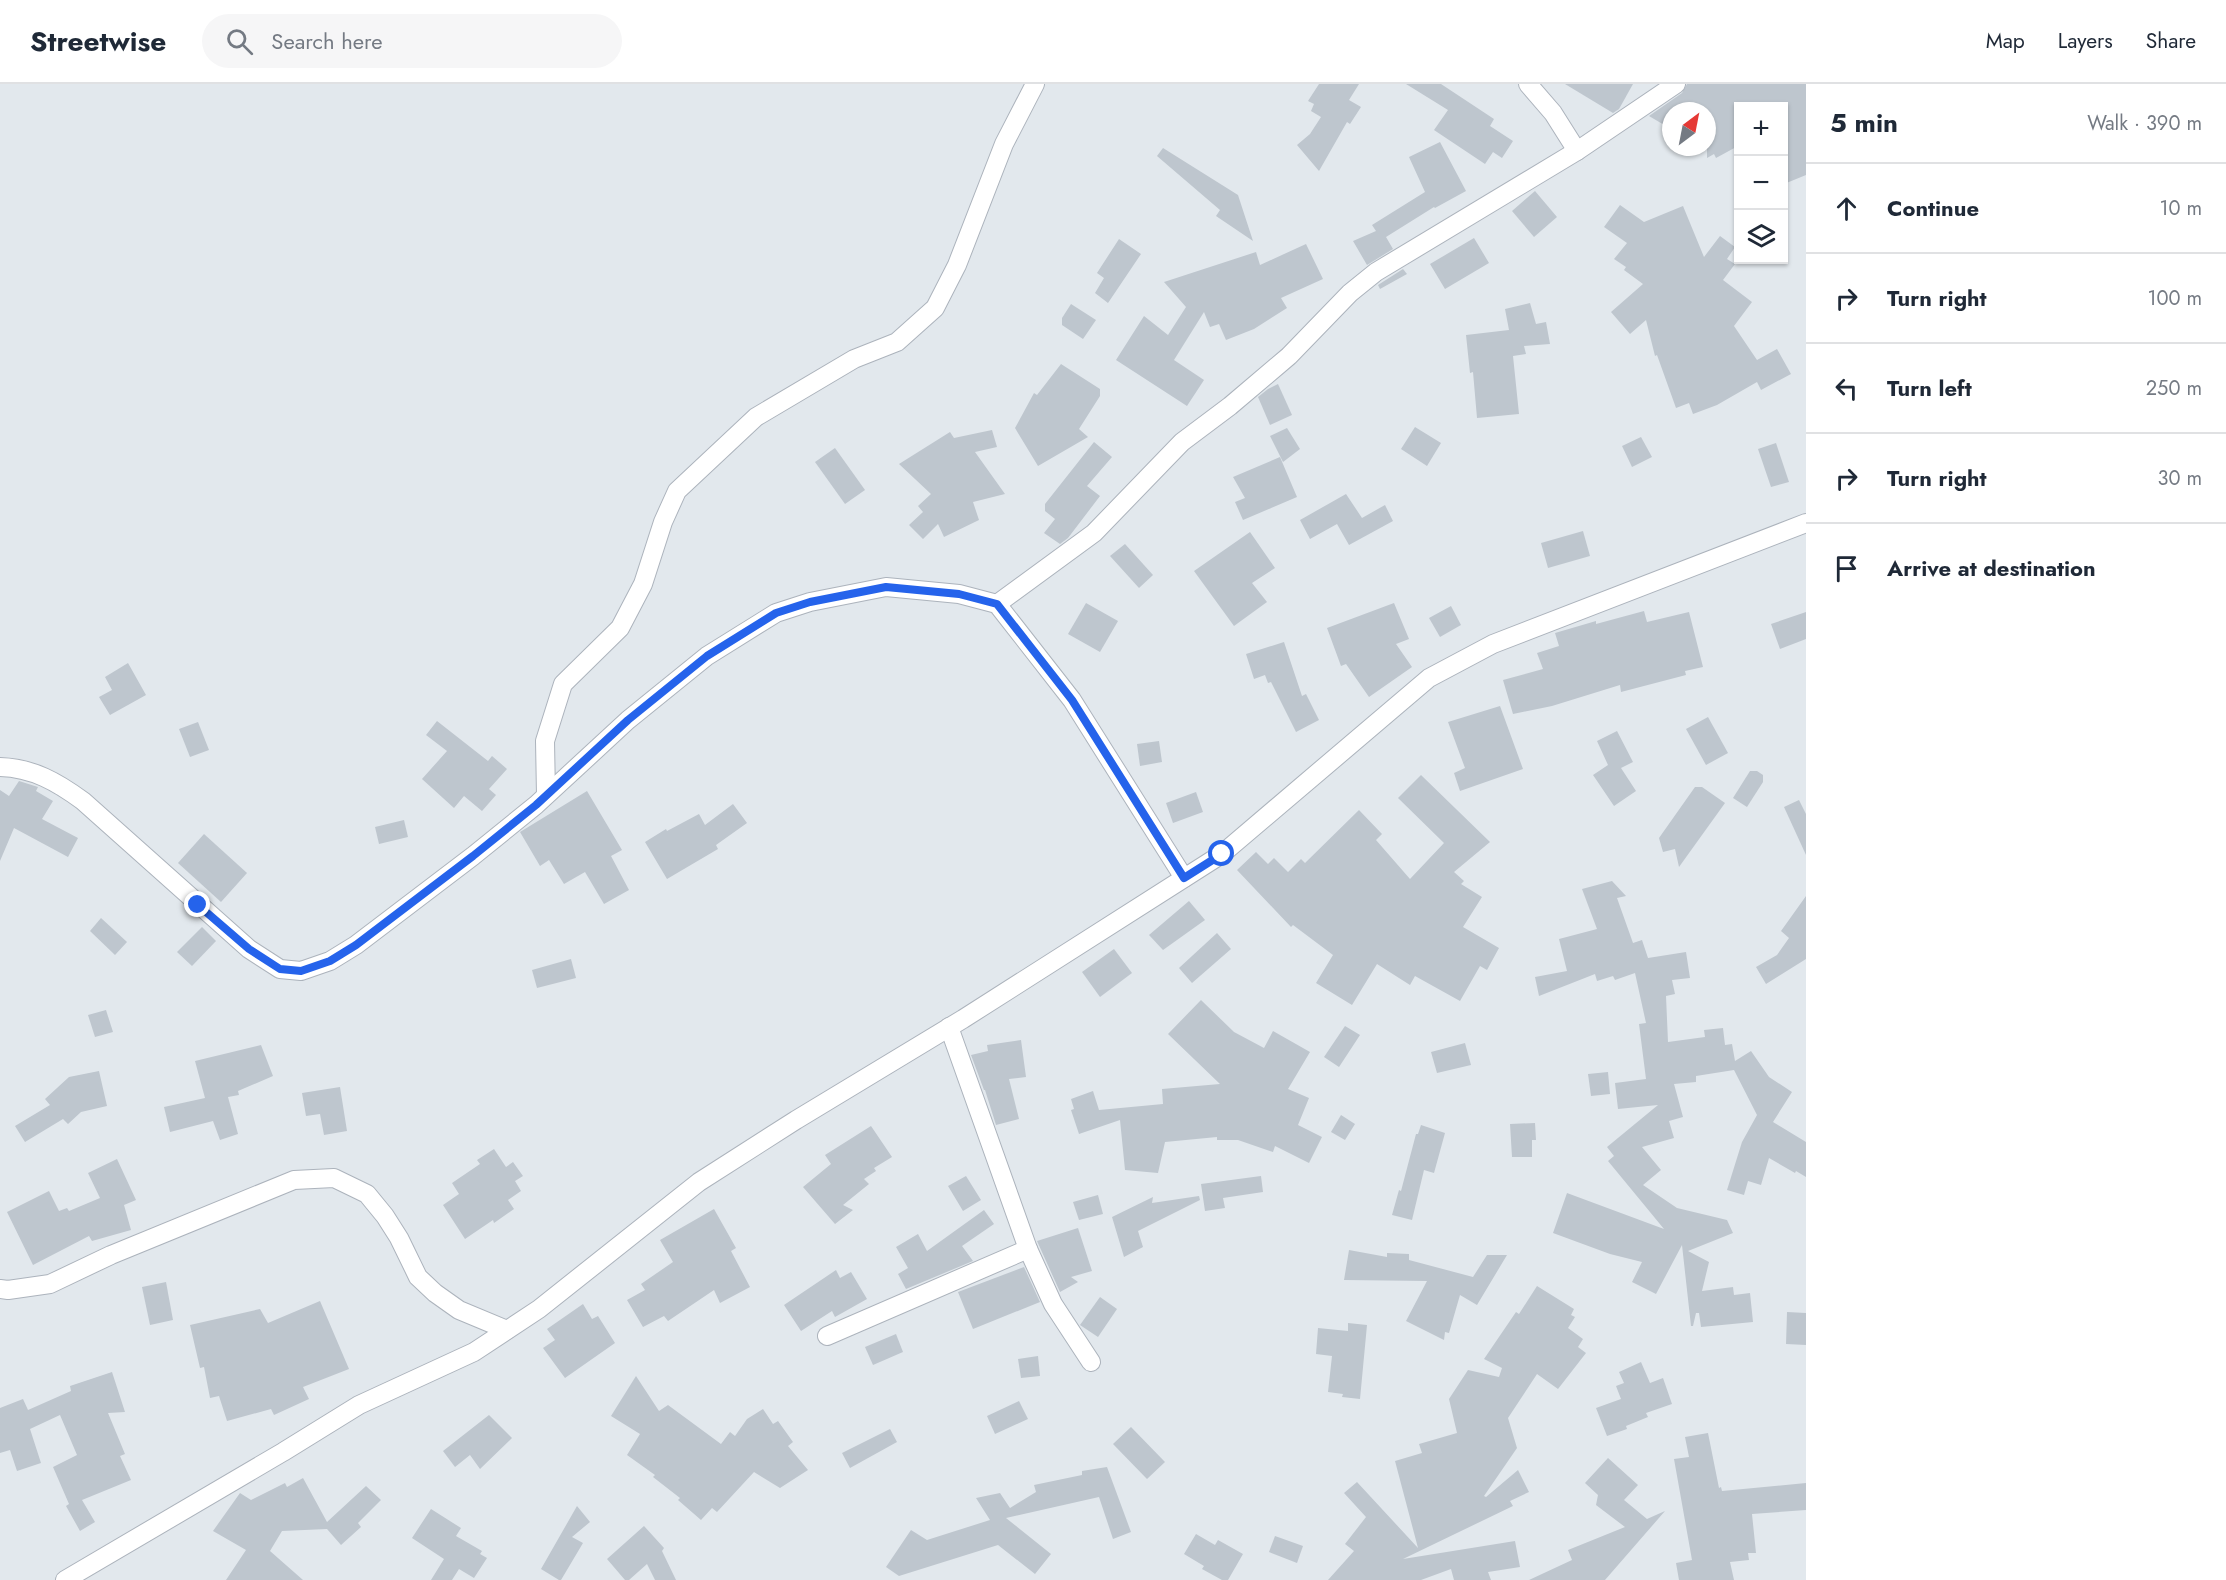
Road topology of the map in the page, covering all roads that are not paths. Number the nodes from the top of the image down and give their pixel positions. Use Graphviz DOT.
graph roads {
  1 [pos="1035,84"];
  2 [pos="1528,84"];
  3 [pos="1676,84"];
  4 [pos="1577,151"];
  5 [pos="1806,523"];
  6 [pos="997,604"];
  7 [pos="0,767"];
  8 [pos="546,795"];
  9 [pos="1184,878"];
  10 [pos="949,1027"];
  11 [pos="1028,1249"];
  12 [pos="0,1289"];
  13 [pos="507,1330"];
  14 [pos="827,1336"];
  15 [pos="1091,1362"];
  16 [pos="65,1580"];
  1 -- 8 [label="street"];
  2 -- 4 [label="street"];
  3 -- 4 [label="street"];
  4 -- 6 [label="street"];
  5 -- 9 [label="street"];
  6 -- 8 [label="street"];
  6 -- 9 [label="street"];
  7 -- 8 [label="street"];
  9 -- 10 [label="street"];
  10 -- 11 [label="street"];
  10 -- 13 [label="street"];
  11 -- 14 [label="street"];
  11 -- 15 [label="street"];
  12 -- 13 [label="street"];
  13 -- 16 [label="street"];
}
